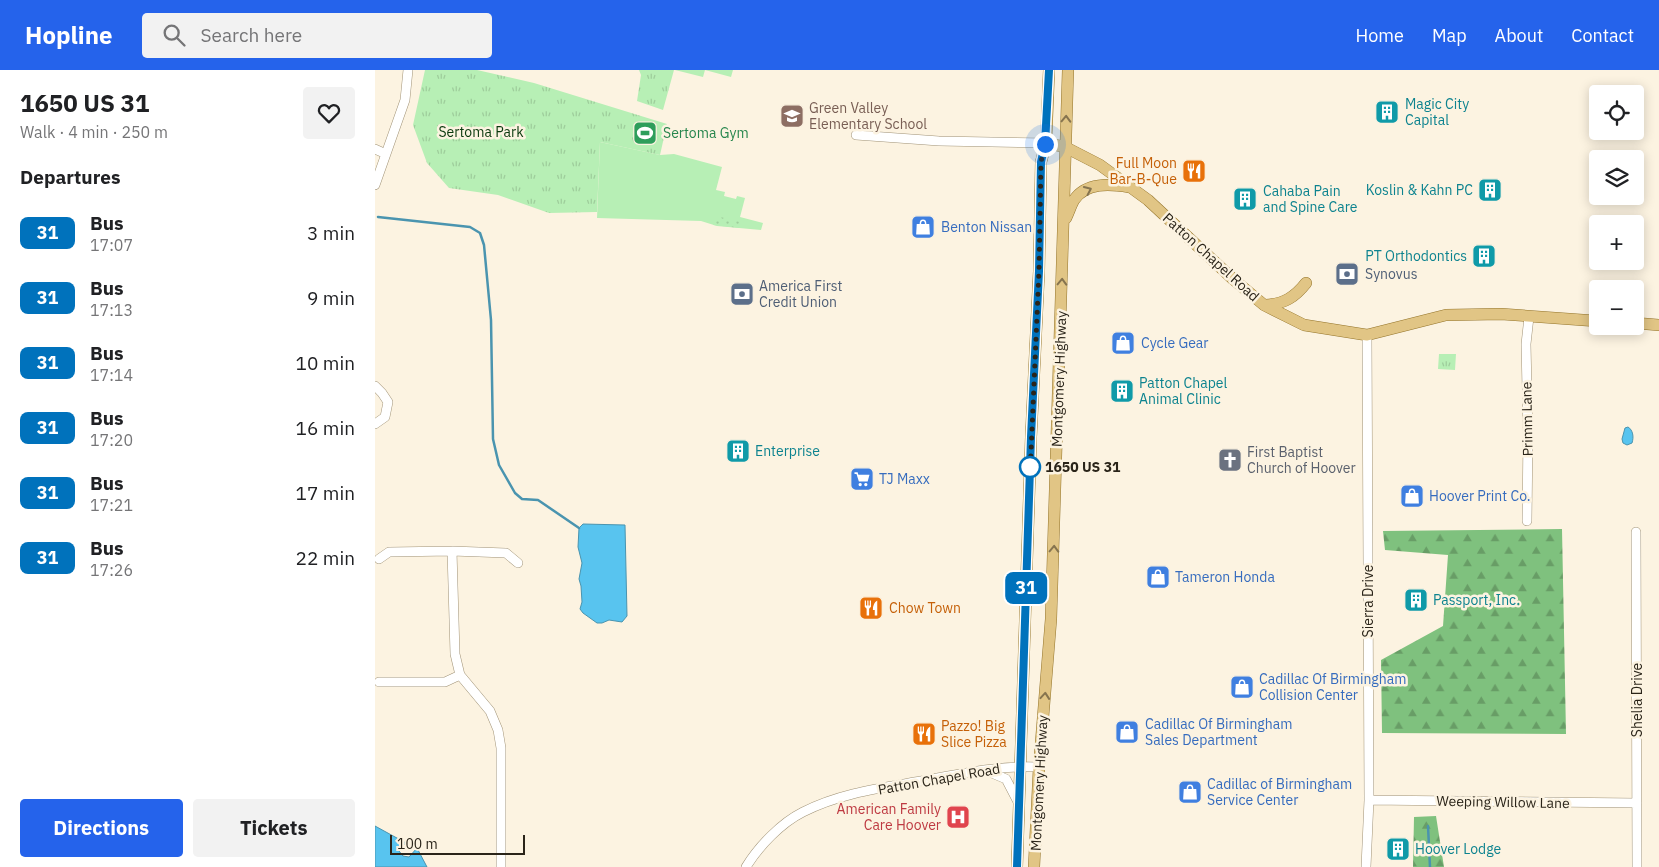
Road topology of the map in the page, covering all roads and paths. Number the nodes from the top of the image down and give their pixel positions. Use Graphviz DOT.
graph roads {
  1 [pos="408,70"];
  2 [pos="1049,70"];
  3 [pos="1068,70"];
  4 [pos="856,135"];
  5 [pos="1045,144"];
  6 [pos="1065,147"];
  7 [pos="375,149"];
  8 [pos="386,154"];
  9 [pos="375,185"];
  10 [pos="1131,187"];
  11 [pos="1063,224"];
  12 [pos="1306,284"];
  13 [pos="1264,305"];
  14 [pos="1529,316"];
  15 [pos="1589,320"];
  16 [pos="1644,324"];
  17 [pos="1659,325"];
  18 [pos="1367,335"];
  19 [pos="375,386"];
  20 [pos="375,424"];
  21 [pos="1527,521"];
  22 [pos="1636,532"];
  23 [pos="452,551"];
  24 [pos="379,559"];
  25 [pos="518,563"];
  26 [pos="461,675"];
  27 [pos="379,682"];
  28 [pos="1019,766"];
  29 [pos="1039,767"];
  30 [pos="984,770"];
  31 [pos="1369,800"];
  32 [pos="1019,803"];
  33 [pos="1637,803"];
  34 [pos="501,867"];
  35 [pos="745,867"];
  36 [pos="1017,867"];
  37 [pos="1034,867"];
  38 [pos="1367,867"];
  39 [pos="1637,867"];
  1 -- 8 [label="street"];
  2 -- 5 [label="main road, Montgomery Highway"];
  6 -- 3 [label="main road, Montgomery Highway, one-way"];
  4 -- 5 [label="street"];
  5 -- 6 [label="main road, Patton Chapel Road"];
  5 -- 28 [label="main road, Montgomery Highway"];
  6 -- 10 [label="main road, Patton Chapel Road"];
  6 -- 11 [label="main road, Montgomery Highway"];
  7 -- 8 [label="street"];
  8 -- 9 [label="street"];
  11 -- 10 [label="main road, one-way"];
  10 -- 13 [label="main road, Patton Chapel Road"];
  29 -- 11 [label="main road, Montgomery Highway, one-way"];
  12 -- 13 [label="main road"];
  13 -- 18 [label="main road, Patton Chapel Road"];
  14 -- 15 [label="main road, Patton Chapel Road"];
  14 -- 18 [label="main road, Patton Chapel Road"];
  14 -- 21 [label="street, Primm Lane"];
  16 -- 17 [label="main road"];
  18 -- 31 [label="street, Sierra Drive"];
  19 -- 20 [label="street"];
  22 -- 33 [label="street, Shelia Drive"];
  23 -- 24 [label="street"];
  23 -- 25 [label="street"];
  23 -- 26 [label="street"];
  26 -- 27 [label="street"];
  26 -- 34 [label="street"];
  28 -- 29 [label="street, Patton Chapel Road"];
  28 -- 30 [label="street, Patton Chapel Road"];
  28 -- 32 [label="main road, Montgomery Highway"];
  29 -- 37 [label="main road, Montgomery Highway"];
  30 -- 32 [label="street"];
  30 -- 35 [label="street, Patton Chapel Road"];
  31 -- 33 [label="street, Weeping Willow Lane"];
  31 -- 38 [label="street, Sierra Drive"];
  32 -- 36 [label="main road, Montgomery Highway"];
  33 -- 39 [label="street, Shelia Drive"];
}
